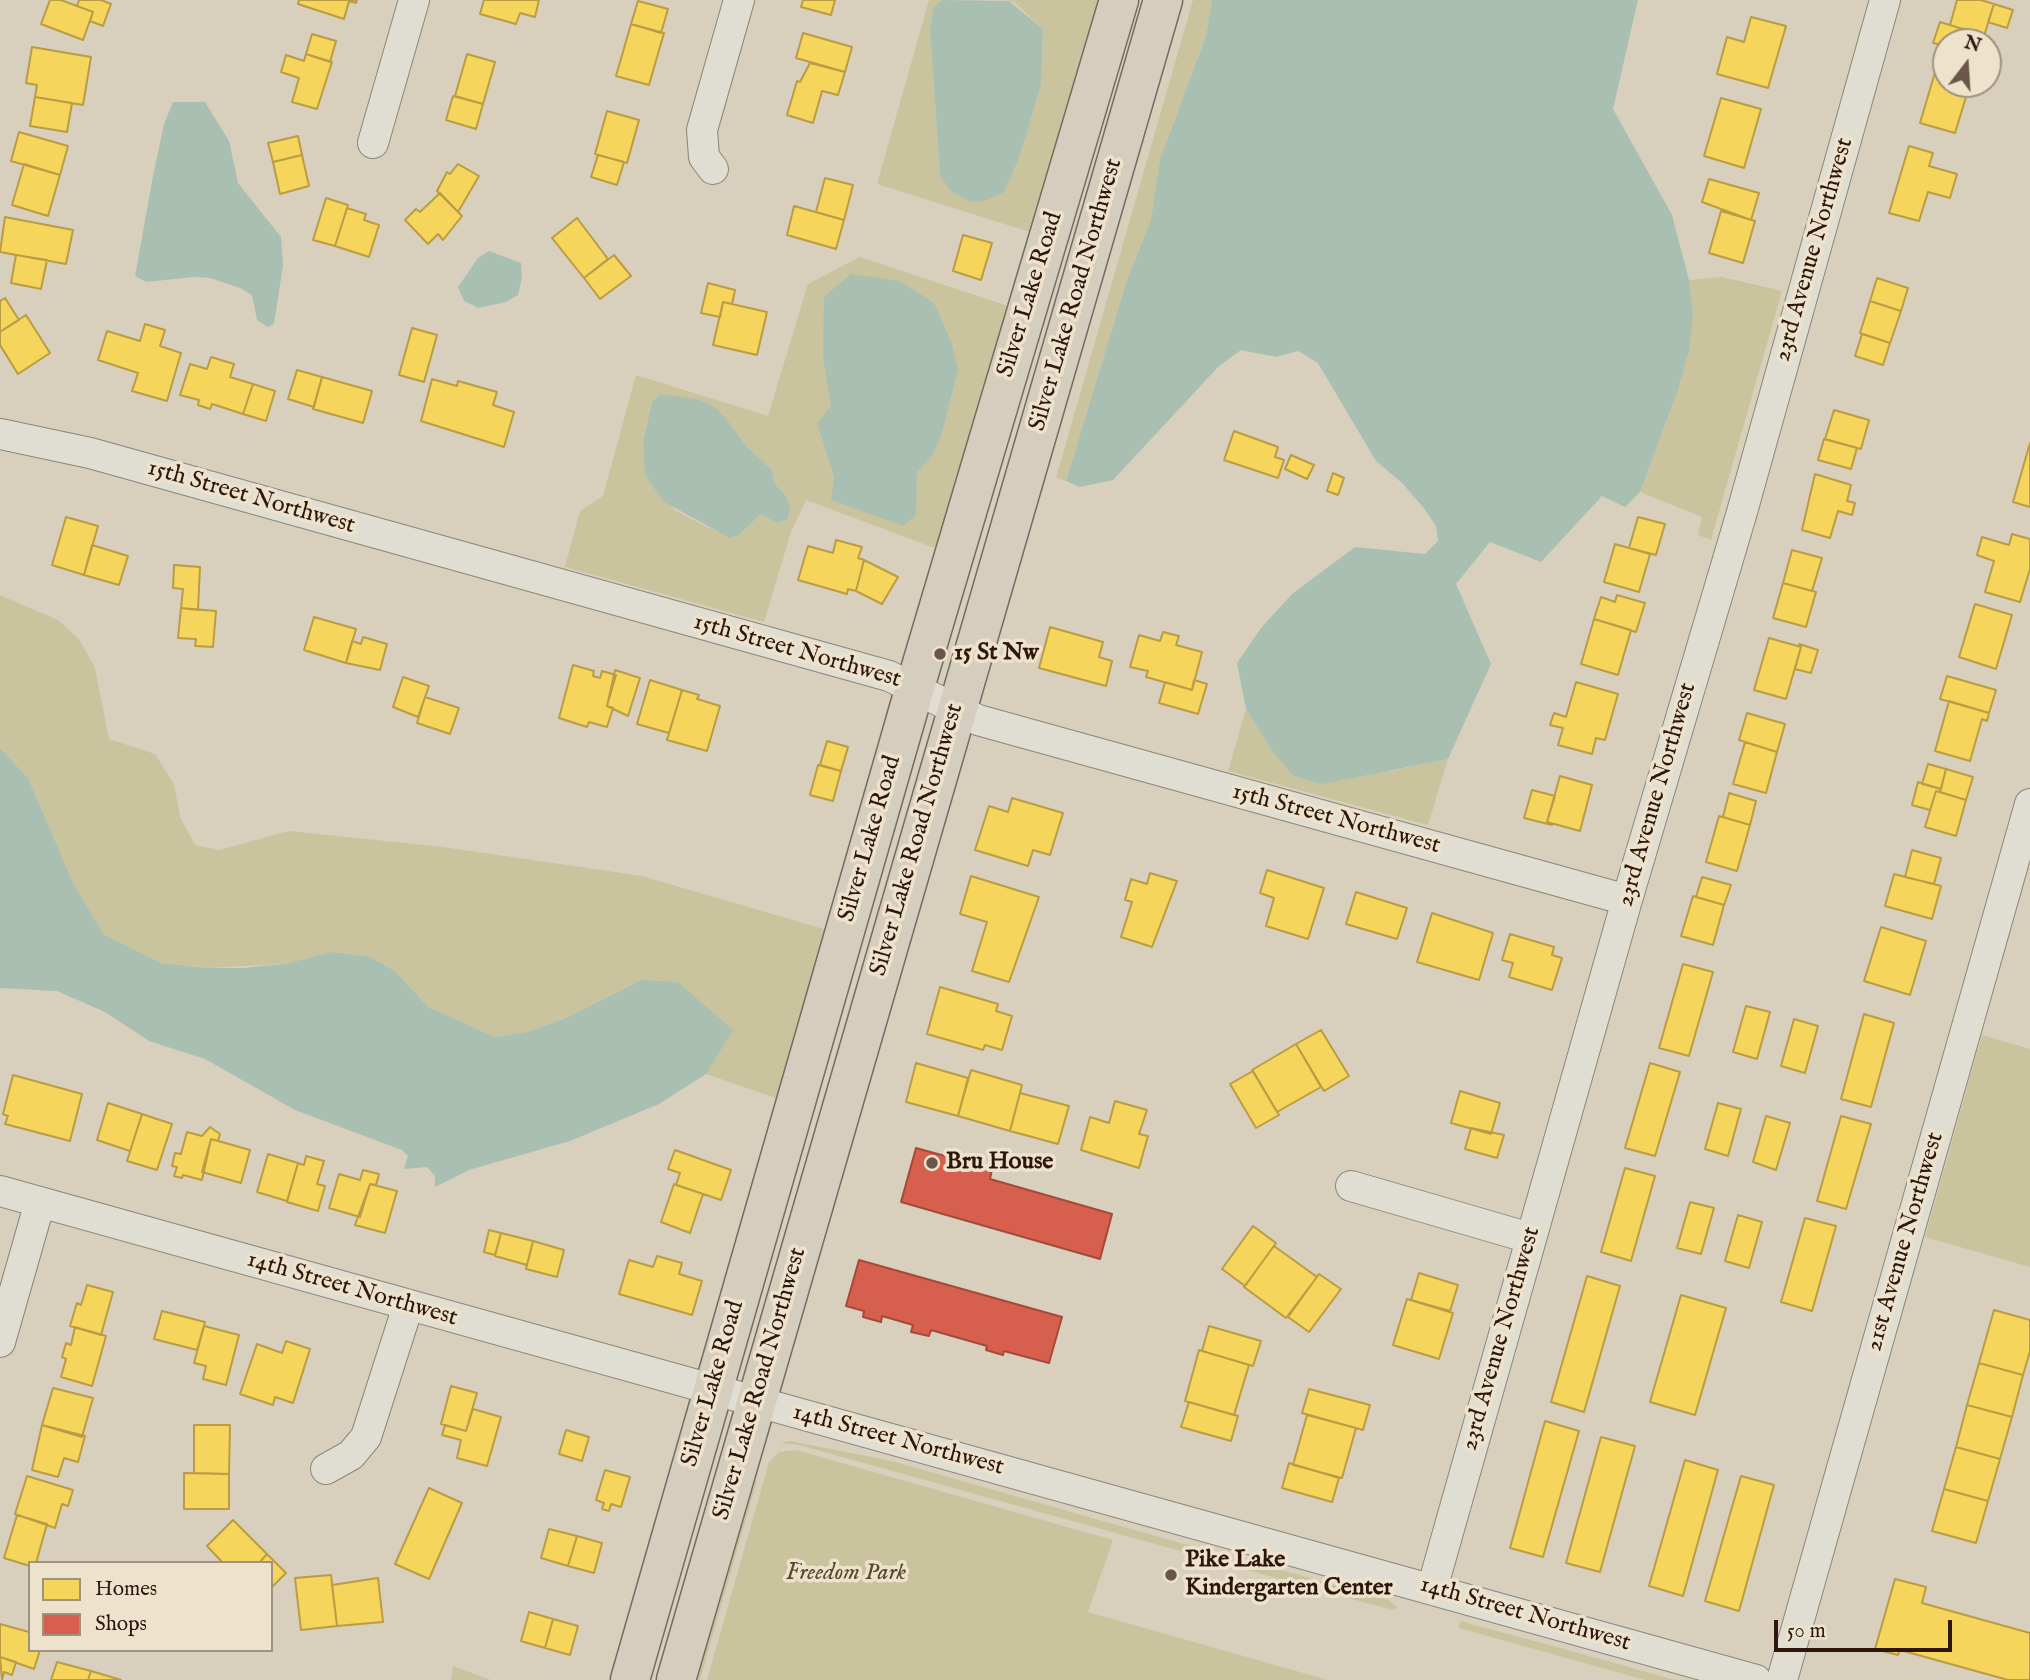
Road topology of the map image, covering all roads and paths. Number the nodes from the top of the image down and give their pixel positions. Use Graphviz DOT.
graph roads {
  1 [pos="414,0"];
  2 [pos="739,0"];
  3 [pos="1119,0"];
  4 [pos="1163,0"];
  5 [pos="1885,0"];
  6 [pos="373,143"];
  7 [pos="713,169"];
  8 [pos="0,434"];
  9 [pos="915,687"];
  10 [pos="955,710"];
  11 [pos="2030,804"];
  12 [pos="1627,900"];
  13 [pos="1351,1186"];
  14 [pos="0,1191"];
  15 [pos="40,1202"];
  16 [pos="1530,1238"];
  17 [pos="408,1306"];
  18 [pos="0,1342"];
  19 [pos="712,1391"];
  20 [pos="755,1402"];
  21 [pos="326,1469"];
  22 [pos="1432,1589"];
  23 [pos="630,1680"];
  24 [pos="676,1680"];
  25 [pos="1756,1680"];
  26 [pos="1782,1680"];
  1 -- 6 [label="street"];
  2 -- 7 [label="street"];
  3 -- 9 [label="main road, Silver Lake Road"];
  4 -- 10 [label="main road, Silver Lake Road Northwest"];
  5 -- 12 [label="street, 23rd Avenue Northwest"];
  8 -- 9 [label="street, 15th Street Northwest"];
  9 -- 10 [label="street, 15th Street Northwest"];
  9 -- 19 [label="main road, Silver Lake Road"];
  10 -- 12 [label="street, 15th Street Northwest"];
  10 -- 20 [label="main road, Silver Lake Road Northwest"];
  11 -- 26 [label="street, 21st Avenue Northwest"];
  12 -- 16 [label="street, 23rd Avenue Northwest"];
  13 -- 16 [label="street"];
  14 -- 15 [label="street, 14th Street Northwest"];
  15 -- 17 [label="street, 14th Street Northwest"];
  15 -- 18 [label="street"];
  16 -- 22 [label="street, 23rd Avenue Northwest"];
  17 -- 19 [label="street, 14th Street Northwest"];
  17 -- 21 [label="street"];
  19 -- 20 [label="street, 14th Street Northwest"];
  19 -- 23 [label="main road, Silver Lake Road"];
  20 -- 22 [label="street, 14th Street Northwest"];
  20 -- 24 [label="main road, Silver Lake Road Northwest"];
  22 -- 25 [label="street, 14th Street Northwest"];
}
